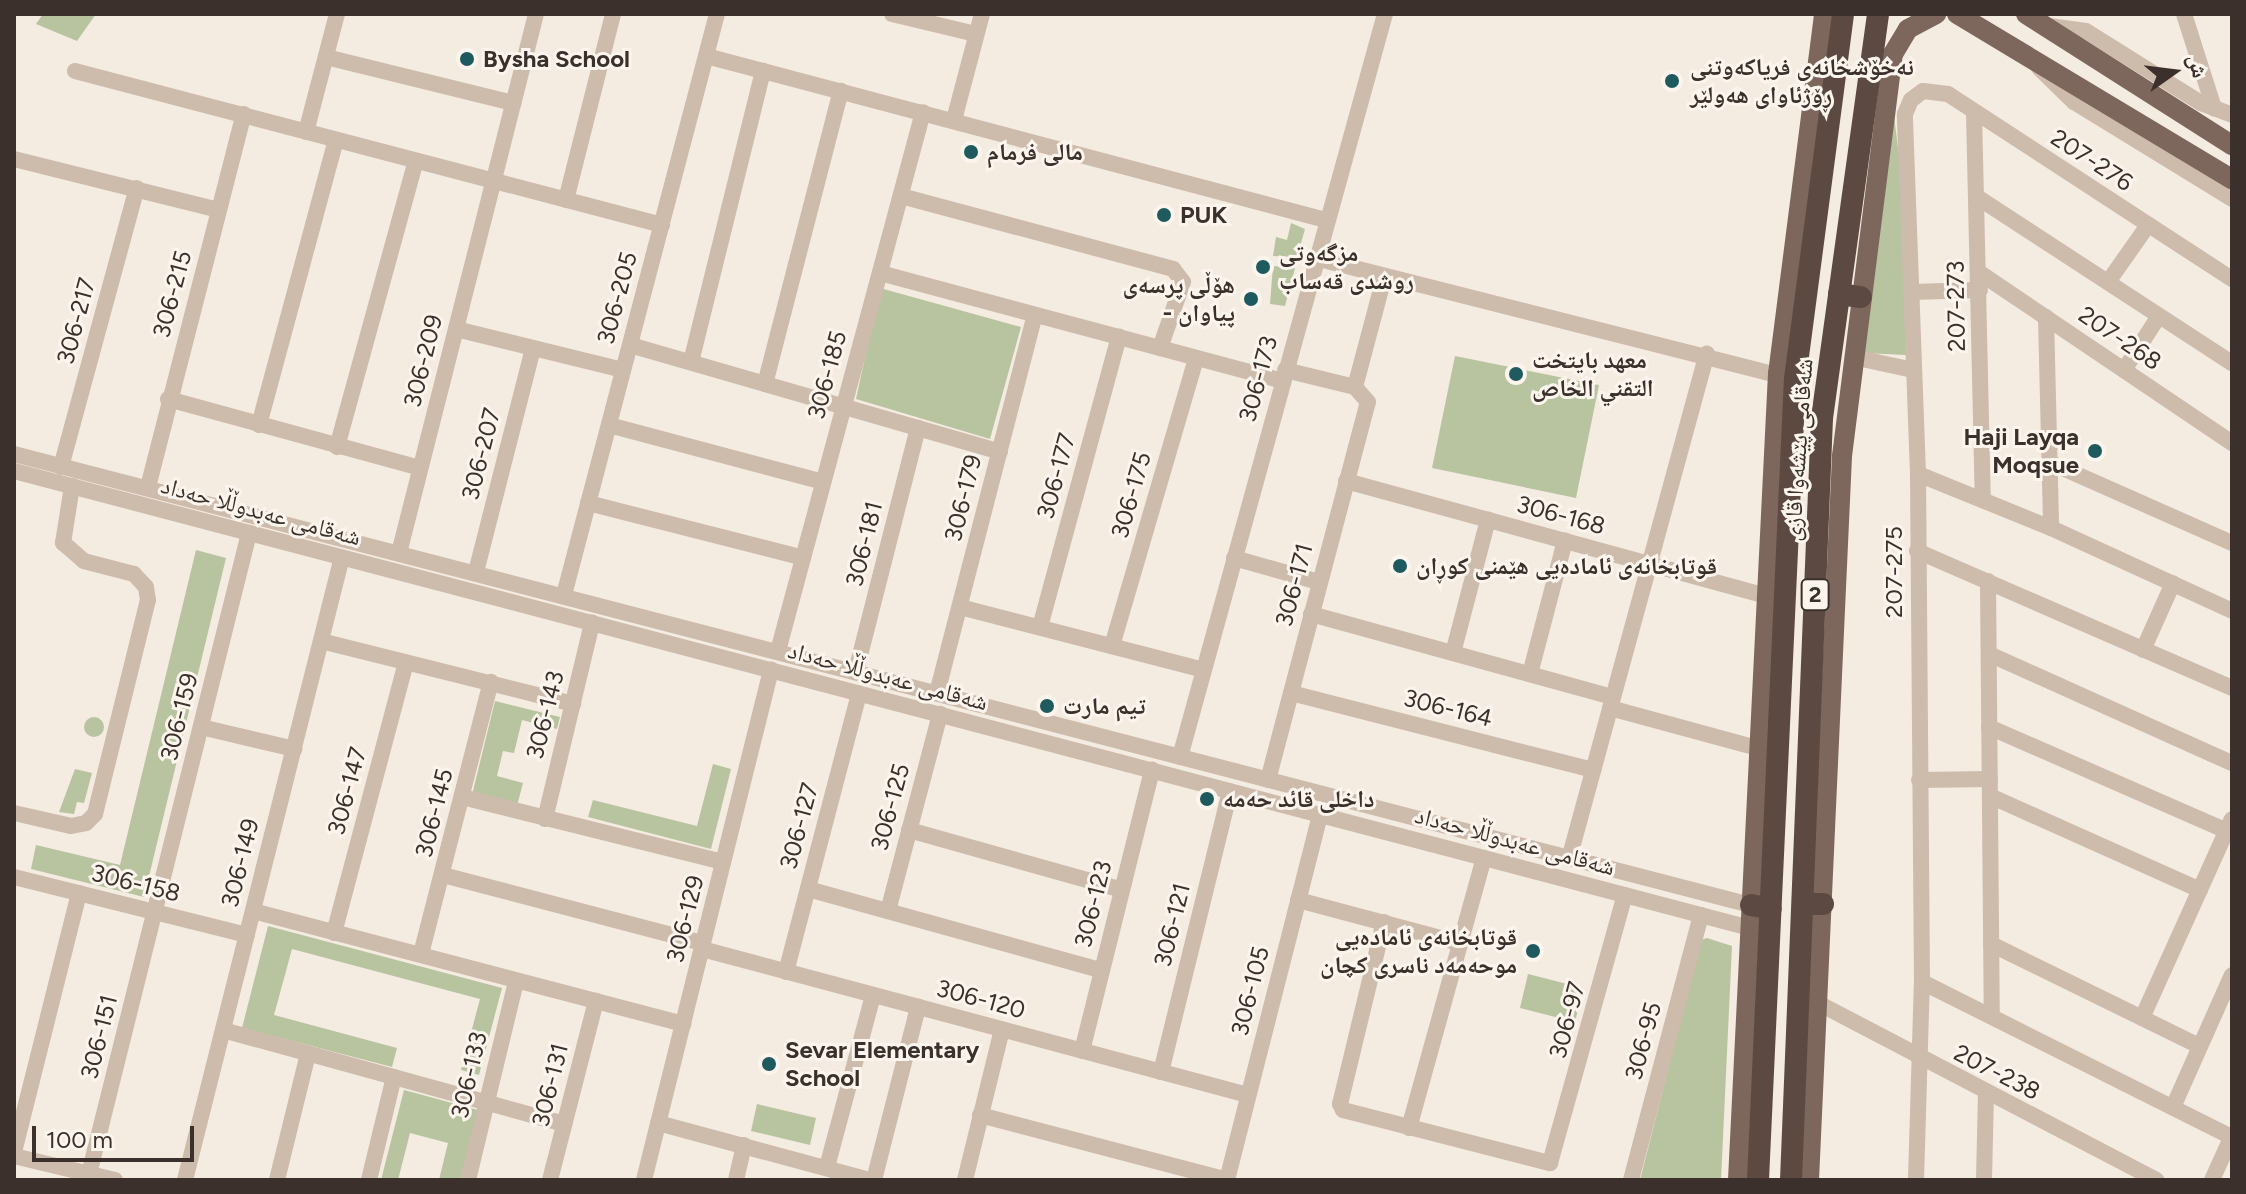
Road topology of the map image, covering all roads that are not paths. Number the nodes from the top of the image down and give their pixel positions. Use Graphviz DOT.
graph roads {
  1 [pos="337,14"];
  2 [pos="536,14"];
  3 [pos="613,14"];
  4 [pos="717,14"];
  5 [pos="892,14"];
  6 [pos="982,14"];
  7 [pos="1385,14"];
  8 [pos="1936,14"];
  9 [pos="1957,14"];
  10 [pos="2184,14"];
  11 [pos="1881,19"];
  12 [pos="2034,19"];
  13 [pos="1832,24"];
  14 [pos="976,34"];
  15 [pos="706,56"];
  16 [pos="326,57"];
  17 [pos="2031,57"];
  18 [pos="75,71"];
  19 [pos="763,71"];
  20 [pos="841,91"];
  21 [pos="1923,91"];
  22 [pos="513,103"];
  23 [pos="2202,110"];
  24 [pos="923,112"];
  25 [pos="1974,112"];
  26 [pos="244,114"];
  27 [pos="2232,115"];
  28 [pos="954,120"];
  29 [pos="306,132"];
  30 [pos="336,140"];
  31 [pos="2232,145"];
  32 [pos="14,159"];
  33 [pos="416,161"];
  34 [pos="2232,179"];
  35 [pos="493,181"];
  36 [pos="137,188"];
  37 [pos="901,196"];
  38 [pos="1977,197"];
  39 [pos="2232,199"];
  40 [pos="566,200"];
  41 [pos="219,210"];
  42 [pos="1326,220"];
  43 [pos="662,225"];
  44 [pos="2148,225"];
  45 [pos="1315,258"];
  46 [pos="880,273"];
  47 [pos="1980,273"];
  48 [pos="1384,278"];
  49 [pos="2232,279"];
  50 [pos="2108,282"];
  51 [pos="1980,290"];
  52 [pos="1911,292"];
  53 [pos="1839,294"];
  54 [pos="1861,297"];
  55 [pos="1035,315"];
  56 [pos="2159,316"];
  57 [pos="2046,317"];
  58 [pos="456,329"];
  59 [pos="1119,337"];
  60 [pos="630,345"];
  61 [pos="533,348"];
  62 [pos="1160,348"];
  63 [pos="1707,353"];
  64 [pos="1853,357"];
  65 [pos="1196,358"];
  66 [pos="691,362"];
  67 [pos="2232,363"];
  68 [pos="623,370"];
  69 [pos="1913,370"];
  70 [pos="2124,370"];
  71 [pos="1283,375"];
  72 [pos="1786,377"];
  73 [pos="765,384"];
  74 [pos="1355,387"];
  75 [pos="168,399"];
  76 [pos="844,407"];
  77 [pos="259,425"];
  78 [pos="609,425"];
  79 [pos="918,428"];
  80 [pos="2232,443"];
  81 [pos="337,447"];
  82 [pos="1000,452"];
  83 [pos="14,454"];
  84 [pos="2049,462"];
  85 [pos="61,467"];
  86 [pos="420,468"];
  87 [pos="14,471"];
  88 [pos="1918,474"];
  89 [pos="1346,481"];
  90 [pos="823,482"];
  91 [pos="72,486"];
  92 [pos="148,487"];
  93 [pos="1983,499"];
  94 [pos="588,503"];
  95 [pos="207,513"];
  96 [pos="1488,520"];
  97 [pos="2051,528"];
  98 [pos="249,533"];
  99 [pos="1565,541"];
  100 [pos="2232,543"];
  101 [pos="1917,551"];
  102 [pos="399,553"];
  103 [pos="342,557"];
  104 [pos="803,558"];
  105 [pos="1234,558"];
  106 [pos="1649,564"];
  107 [pos="476,572"];
  108 [pos="1988,581"];
  109 [pos="1319,582"];
  110 [pos="2173,583"];
  111 [pos="564,595"];
  112 [pos="1772,598"];
  113 [pos="960,607"];
  114 [pos="2232,611"];
  115 [pos="1311,614"];
  116 [pos="654,618"];
  117 [pos="592,623"];
  118 [pos="1040,627"];
  119 [pos="649,638"];
  120 [pos="321,641"];
  121 [pos="1112,646"];
  122 [pos="2143,650"];
  123 [pos="778,651"];
  124 [pos="1453,653"];
  125 [pos="1989,654"];
  126 [pos="406,662"];
  127 [pos="771,670"];
  128 [pos="1203,670"];
  129 [pos="856,671"];
  130 [pos="1530,674"];
  131 [pos="491,682"];
  132 [pos="2232,688"];
  133 [pos="859,693"];
  134 [pos="937,693"];
  135 [pos="1291,693"];
  136 [pos="1612,702"];
  137 [pos="573,704"];
  138 [pos="940,714"];
  139 [pos="201,727"];
  140 [pos="1989,727"];
  141 [pos="1114,739"];
  142 [pos="1757,748"];
  143 [pos="294,749"];
  144 [pos="1180,757"];
  145 [pos="1110,759"];
  146 [pos="2232,763"];
  147 [pos="1152,770"];
  148 [pos="1593,770"];
  149 [pos="1268,780"];
  150 [pos="1919,780"];
  151 [pos="1990,787"];
  152 [pos="1230,791"];
  153 [pos="462,797"];
  154 [pos="14,813"];
  155 [pos="1320,814"];
  156 [pos="545,819"];
  157 [pos="2229,825"];
  158 [pos="909,830"];
  159 [pos="1484,858"];
  160 [pos="1569,859"];
  161 [pos="723,862"];
  162 [pos="443,875"];
  163 [pos="14,877"];
  164 [pos="808,889"];
  165 [pos="1122,890"];
  166 [pos="2200,890"];
  167 [pos="79,893"];
  168 [pos="1625,895"];
  169 [pos="1298,900"];
  170 [pos="1813,904"];
  171 [pos="253,911"];
  172 [pos="888,911"];
  173 [pos="155,912"];
  174 [pos="1701,915"];
  175 [pos="1760,918"];
  176 [pos="1384,922"];
  177 [pos="334,933"];
  178 [pos="247,935"];
  179 [pos="1460,943"];
  180 [pos="1991,944"];
  181 [pos="703,946"];
  182 [pos="421,954"];
  183 [pos="1101,970"];
  184 [pos="786,972"];
  185 [pos="2232,975"];
  186 [pos="516,981"];
  187 [pos="1922,982"];
  188 [pos="873,995"];
  189 [pos="596,1001"];
  190 [pos="1818,1003"];
  191 [pos="918,1007"];
  192 [pos="1992,1016"];
  193 [pos="2142,1018"];
  194 [pos="683,1024"];
  195 [pos="1002,1029"];
  196 [pos="223,1030"];
  197 [pos="2199,1046"];
  198 [pos="1082,1051"];
  199 [pos="308,1054"];
  200 [pos="1920,1060"];
  201 [pos="1161,1072"];
  202 [pos="394,1077"];
  203 [pos="1986,1094"];
  204 [pos="1248,1095"];
  205 [pos="487,1103"];
  206 [pos="2174,1105"];
  207 [pos="980,1115"];
  208 [pos="1760,1119"];
  209 [pos="1794,1119"];
  210 [pos="658,1123"];
  211 [pos="564,1124"];
  212 [pos="1409,1128"];
  213 [pos="2232,1137"];
  214 [pos="744,1145"];
  215 [pos="14,1154"];
  216 [pos="823,1171"];
  217 [pos="89,1174"];
  218 [pos="2146,1178"];
  219 [pos="115,1180"];
  220 [pos="185,1180"];
  221 [pos="277,1180"];
  222 [pos="369,1180"];
  223 [pos="468,1180"];
  224 [pos="550,1180"];
  225 [pos="644,1180"];
  226 [pos="736,1180"];
  227 [pos="871,1180"];
  228 [pos="965,1180"];
  229 [pos="1227,1180"];
  230 [pos="1631,1180"];
  231 [pos="1738,1180"];
  232 [pos="1758,1180"];
  233 [pos="1791,1180"];
  234 [pos="1809,1180"];
  235 [pos="1916,1180"];
  236 [pos="1984,1180"];
  237 [pos="2212,1180"];
  1 -- 16 [label="street"];
  2 -- 22 [label="street, 306-209"];
  3 -- 40 [label="street"];
  4 -- 15 [label="street, 306-205"];
  5 -- 14 [label="street"];
  6 -- 14 [label="street"];
  7 -- 42 [label="street, 306-173"];
  8 -- 54 [label="main road"];
  9 -- 17 [label="main road"];
  10 -- 23 [label="street"];
  11 -- 53 [label="highway, شەقامی پێشەوا قازی / 2"];
  12 -- 23 [label="main road"];
  13 -- 72 [label="highway, شەقامی پێشەوا قازی / 2"];
  14 -- 28 [label="street"];
  15 -- 19 [label="street"];
  15 -- 43 [label="street, 306-205"];
  16 -- 22 [label="street"];
  16 -- 29 [label="street"];
  17 -- 34 [label="main road"];
  17 -- 39 [label="street"];
  18 -- 26 [label="street"];
  19 -- 20 [label="street"];
  19 -- 66 [label="street"];
  20 -- 24 [label="street"];
  20 -- 73 [label="street"];
  21 -- 25 [label="street, 207-276"];
  21 -- 52 [label="street, 207-275"];
  22 -- 35 [label="street, 306-209"];
  23 -- 27 [label="street"];
  23 -- 31 [label="main road"];
  24 -- 28 [label="street"];
  24 -- 37 [label="street, 306-185"];
  25 -- 38 [label="street, 207-273"];
  25 -- 44 [label="street, 207-276"];
  26 -- 29 [label="street"];
  26 -- 41 [label="street, 306-215"];
  28 -- 42 [label="street"];
  29 -- 30 [label="street"];
  30 -- 33 [label="street"];
  30 -- 77 [label="street"];
  32 -- 36 [label="street"];
  33 -- 35 [label="street"];
  33 -- 81 [label="street"];
  35 -- 40 [label="street"];
  35 -- 58 [label="street, 306-209"];
  36 -- 41 [label="street"];
  36 -- 85 [label="street, 306-217"];
  37 -- 46 [label="street, 306-185"];
  37 -- 62 [label="street"];
  38 -- 47 [label="street, 207-273"];
  38 -- 50 [label="street"];
  40 -- 43 [label="street"];
  41 -- 75 [label="street, 306-215"];
  42 -- 45 [label="street, 306-173"];
  43 -- 60 [label="street, 306-205"];
  44 -- 49 [label="street, 207-276"];
  44 -- 50 [label="street"];
  45 -- 48 [label="street"];
  45 -- 71 [label="street, 306-173"];
  46 -- 55 [label="street"];
  46 -- 76 [label="street, 306-185"];
  47 -- 51 [label="street, 207-273"];
  47 -- 57 [label="street, 207-268"];
  48 -- 63 [label="street"];
  48 -- 74 [label="street"];
  50 -- 56 [label="street"];
  51 -- 52 [label="street"];
  51 -- 93 [label="street, 207-273"];
  52 -- 69 [label="street, 207-275"];
  53 -- 54 [label="highway"];
  53 -- 170 [label="highway, شەقامی پێشەوا قازی / 2"];
  54 -- 64 [label="main road"];
  55 -- 59 [label="street"];
  55 -- 82 [label="street, 306-179"];
  56 -- 67 [label="street"];
  56 -- 70 [label="street"];
  57 -- 70 [label="street, 207-268"];
  57 -- 84 [label="street"];
  58 -- 61 [label="street"];
  58 -- 86 [label="street, 306-209"];
  59 -- 62 [label="street"];
  59 -- 118 [label="street, 306-177"];
  60 -- 66 [label="street"];
  60 -- 68 [label="street, 306-205"];
  61 -- 68 [label="street"];
  61 -- 107 [label="street, 306-207"];
  62 -- 65 [label="street"];
  63 -- 72 [label="street"];
  63 -- 106 [label="street"];
  64 -- 69 [label="street"];
  64 -- 170 [label="main road"];
  65 -- 71 [label="street"];
  65 -- 121 [label="street, 306-175"];
  66 -- 73 [label="street"];
  68 -- 78 [label="street, 306-205"];
  69 -- 88 [label="street, 207-275"];
  70 -- 80 [label="street, 207-268"];
  71 -- 74 [label="street"];
  71 -- 105 [label="street, 306-173"];
  72 -- 112 [label="highway, شەقامی پێشەوا قازی / 2"];
  73 -- 76 [label="street"];
  74 -- 89 [label="street, 306-171"];
  75 -- 77 [label="street"];
  75 -- 92 [label="street, 306-215"];
  76 -- 79 [label="street"];
  76 -- 90 [label="street, 306-185"];
  77 -- 81 [label="street"];
  78 -- 90 [label="street"];
  78 -- 94 [label="street, 306-205"];
  79 -- 82 [label="street"];
  79 -- 129 [label="street, 306-181"];
  81 -- 86 [label="street"];
  82 -- 113 [label="street, 306-179"];
  83 -- 85 [label="street, شەقامی عەبدوڵڵا حەداد"];
  84 -- 97 [label="street"];
  84 -- 100 [label="street"];
  85 -- 92 [label="street, شەقامی عەبدوڵڵا حەداد"];
  86 -- 102 [label="street, 306-209"];
  87 -- 91 [label="street, شەقامی عەبدوڵڵا حەداد"];
  88 -- 93 [label="street"];
  88 -- 101 [label="street, 207-275"];
  89 -- 96 [label="street, 306-168"];
  89 -- 109 [label="street, 306-171"];
  90 -- 104 [label="street, 306-185"];
  91 -- 95 [label="street, شەقامی عەبدوڵڵا حەداد"];
  91 -- 154 [label="street"];
  92 -- 95 [label="street, شەقامی عەبدوڵڵا حەداد"];
  93 -- 97 [label="street"];
  94 -- 104 [label="street"];
  94 -- 111 [label="street, 306-205"];
  95 -- 98 [label="street, شەقامی عەبدوڵڵا حەداد"];
  95 -- 102 [label="street, شەقامی عەبدوڵڵا حەداد"];
  96 -- 99 [label="street, 306-168"];
  96 -- 124 [label="street"];
  97 -- 110 [label="street"];
  98 -- 103 [label="street, شەقامی عەبدوڵڵا حەداد"];
  98 -- 139 [label="street, 306-159"];
  99 -- 106 [label="street, 306-168"];
  99 -- 130 [label="street"];
  101 -- 108 [label="street"];
  101 -- 150 [label="street, 207-275"];
  102 -- 107 [label="street, شەقامی عەبدوڵڵا حەداد"];
  103 -- 117 [label="street, شەقامی عەبدوڵڵا حەداد"];
  103 -- 120 [label="street, 306-149"];
  104 -- 123 [label="street, 306-185"];
  105 -- 109 [label="street"];
  105 -- 128 [label="street, 306-173"];
  106 -- 112 [label="street, 306-168"];
  106 -- 136 [label="street"];
  107 -- 111 [label="street, شەقامی عەبدوڵڵا حەداد"];
  108 -- 122 [label="street"];
  108 -- 125 [label="street"];
  109 -- 115 [label="street, 306-171"];
  110 -- 114 [label="street"];
  110 -- 122 [label="street"];
  111 -- 116 [label="street, شەقامی عەبدوڵڵا حەداد"];
  112 -- 142 [label="main road"];
  112 -- 175 [label="highway, شەقامی پێشەوا قازی / 2"];
  113 -- 118 [label="street"];
  113 -- 134 [label="street, 306-179"];
  115 -- 124 [label="street"];
  115 -- 135 [label="street, 306-171"];
  116 -- 119 [label="street"];
  116 -- 123 [label="street, شەقامی عەبدوڵڵا حەداد"];
  117 -- 119 [label="street, شەقامی عەبدوڵڵا حەداد"];
  117 -- 137 [label="street, 306-143"];
  118 -- 121 [label="street"];
  119 -- 127 [label="street, شەقامی عەبدوڵڵا حەداد"];
  120 -- 126 [label="street"];
  120 -- 143 [label="street, 306-149"];
  121 -- 128 [label="street"];
  122 -- 132 [label="street"];
  123 -- 129 [label="street, شەقامی عەبدوڵڵا حەداد"];
  124 -- 130 [label="street"];
  125 -- 140 [label="street"];
  125 -- 146 [label="street"];
  126 -- 131 [label="street"];
  126 -- 177 [label="street, 306-147"];
  127 -- 133 [label="street, شەقامی عەبدوڵڵا حەداد"];
  127 -- 161 [label="street, 306-129"];
  128 -- 144 [label="street, 306-173"];
  129 -- 134 [label="street, شەقامی عەبدوڵڵا حەداد"];
  130 -- 136 [label="street"];
  131 -- 137 [label="street"];
  131 -- 153 [label="street, 306-145"];
  133 -- 138 [label="street, شەقامی عەبدوڵڵا حەداد"];
  133 -- 164 [label="street, 306-127"];
  134 -- 141 [label="street, شەقامی عەبدوڵڵا حەداد"];
  135 -- 148 [label="street, 306-164"];
  135 -- 149 [label="street, 306-171"];
  136 -- 142 [label="street"];
  136 -- 148 [label="street"];
  137 -- 156 [label="street, 306-143"];
  138 -- 145 [label="street, شەقامی عەبدوڵڵا حەداد"];
  138 -- 158 [label="street, 306-125"];
  139 -- 143 [label="street"];
  139 -- 173 [label="street, 306-159"];
  140 -- 151 [label="street"];
  140 -- 157 [label="street"];
  141 -- 144 [label="street, شەقامی عەبدوڵڵا حەداد"];
  141 -- 145 [label="street"];
  142 -- 175 [label="main road"];
  143 -- 171 [label="street, 306-149"];
  144 -- 149 [label="street, شەقامی عەبدوڵڵا حەداد"];
  145 -- 147 [label="street, شەقامی عەبدوڵڵا حەداد"];
  147 -- 152 [label="street, شەقامی عەبدوڵڵا حەداد"];
  147 -- 165 [label="street, 306-123"];
  148 -- 160 [label="street"];
  149 -- 160 [label="street, شەقامی عەبدوڵڵا حەداد"];
  150 -- 151 [label="street"];
  150 -- 187 [label="street, 207-275"];
  151 -- 166 [label="street"];
  151 -- 180 [label="street"];
  152 -- 155 [label="street, شەقامی عەبدوڵڵا حەداد"];
  152 -- 201 [label="street, 306-121"];
  153 -- 156 [label="street"];
  153 -- 162 [label="street, 306-145"];
  155 -- 159 [label="street, شەقامی عەبدوڵڵا حەداد"];
  155 -- 169 [label="street, 306-105"];
  156 -- 161 [label="street"];
  157 -- 166 [label="street"];
  158 -- 165 [label="street"];
  158 -- 172 [label="street, 306-125"];
  159 -- 168 [label="street, شەقامی عەبدوڵڵا حەداد"];
  159 -- 179 [label="street"];
  160 -- 175 [label="street, شەقامی عەبدوڵڵا حەداد"];
  161 -- 181 [label="street, 306-129"];
  162 -- 181 [label="street, 306-120"];
  162 -- 182 [label="street, 306-145"];
  163 -- 167 [label="street, 306-158"];
  164 -- 172 [label="street"];
  164 -- 184 [label="street, 306-127"];
  165 -- 183 [label="street, 306-123"];
  166 -- 193 [label="street"];
  167 -- 173 [label="street, 306-158"];
  167 -- 215 [label="street"];
  168 -- 174 [label="street, شەقامی عەبدوڵڵا حەداد"];
  168 -- 212 [label="street, 306-97"];
  169 -- 176 [label="street"];
  169 -- 204 [label="street, 306-105"];
  170 -- 190 [label="main road"];
  170 -- 209 [label="highway, شەقامی پێشەوا قازی / 2"];
  171 -- 177 [label="street"];
  171 -- 178 [label="street, 306-149"];
  172 -- 183 [label="street"];
  173 -- 178 [label="street, 306-158"];
  173 -- 217 [label="street, 306-151"];
  174 -- 175 [label="street, شەقامی عەبدوڵڵا حەداد"];
  174 -- 230 [label="street, 306-95"];
  175 -- 208 [label="highway, شەقامی پێشەوا قازی / 2"];
  175 -- 231 [label="main road"];
  176 -- 179 [label="street"];
  176 -- 212 [label="street"];
  177 -- 182 [label="street"];
  178 -- 196 [label="street, 306-149"];
  179 -- 212 [label="street"];
  180 -- 192 [label="street"];
  180 -- 193 [label="street"];
  181 -- 184 [label="street, 306-120"];
  181 -- 194 [label="street, 306-129"];
  182 -- 186 [label="street"];
  183 -- 198 [label="street, 306-123"];
  184 -- 188 [label="street, 306-120"];
  185 -- 197 [label="street"];
  186 -- 189 [label="street"];
  186 -- 205 [label="street, 306-133"];
  187 -- 192 [label="street"];
  187 -- 200 [label="street, 207-275"];
  188 -- 191 [label="street, 306-120"];
  188 -- 216 [label="street"];
  189 -- 194 [label="street"];
  189 -- 211 [label="street, 306-131"];
  190 -- 200 [label="street, 207-238"];
  190 -- 234 [label="main road"];
  191 -- 195 [label="street, 306-120"];
  191 -- 227 [label="street"];
  192 -- 206 [label="street"];
  193 -- 197 [label="street"];
  194 -- 210 [label="street, 306-129"];
  195 -- 198 [label="street, 306-120"];
  195 -- 207 [label="street"];
  196 -- 199 [label="street"];
  196 -- 220 [label="street, 306-149"];
  197 -- 206 [label="street"];
  198 -- 201 [label="street, 306-120"];
  199 -- 202 [label="street"];
  199 -- 221 [label="street"];
  200 -- 203 [label="street, 207-238"];
  200 -- 235 [label="street, 207-275"];
  201 -- 204 [label="street, 306-120"];
  202 -- 205 [label="street"];
  202 -- 222 [label="street"];
  203 -- 218 [label="street, 207-238"];
  203 -- 236 [label="street"];
  204 -- 229 [label="street, 306-105"];
  205 -- 211 [label="street"];
  205 -- 223 [label="street, 306-133"];
  206 -- 213 [label="street"];
  207 -- 228 [label="street"];
  207 -- 229 [label="street"];
  208 -- 209 [label="highway"];
  208 -- 232 [label="highway, شەقامی پێشەوا قازی / 2"];
  209 -- 233 [label="highway, شەقامی پێشەوا قازی / 2"];
  210 -- 214 [label="street"];
  210 -- 225 [label="street, 306-129"];
  211 -- 224 [label="street, 306-131"];
  213 -- 237 [label="street"];
  214 -- 216 [label="street"];
  214 -- 226 [label="street"];
  215 -- 217 [label="street"];
  216 -- 227 [label="street"];
  217 -- 219 [label="street"];
  232 -- 233 [label="highway"];
}
